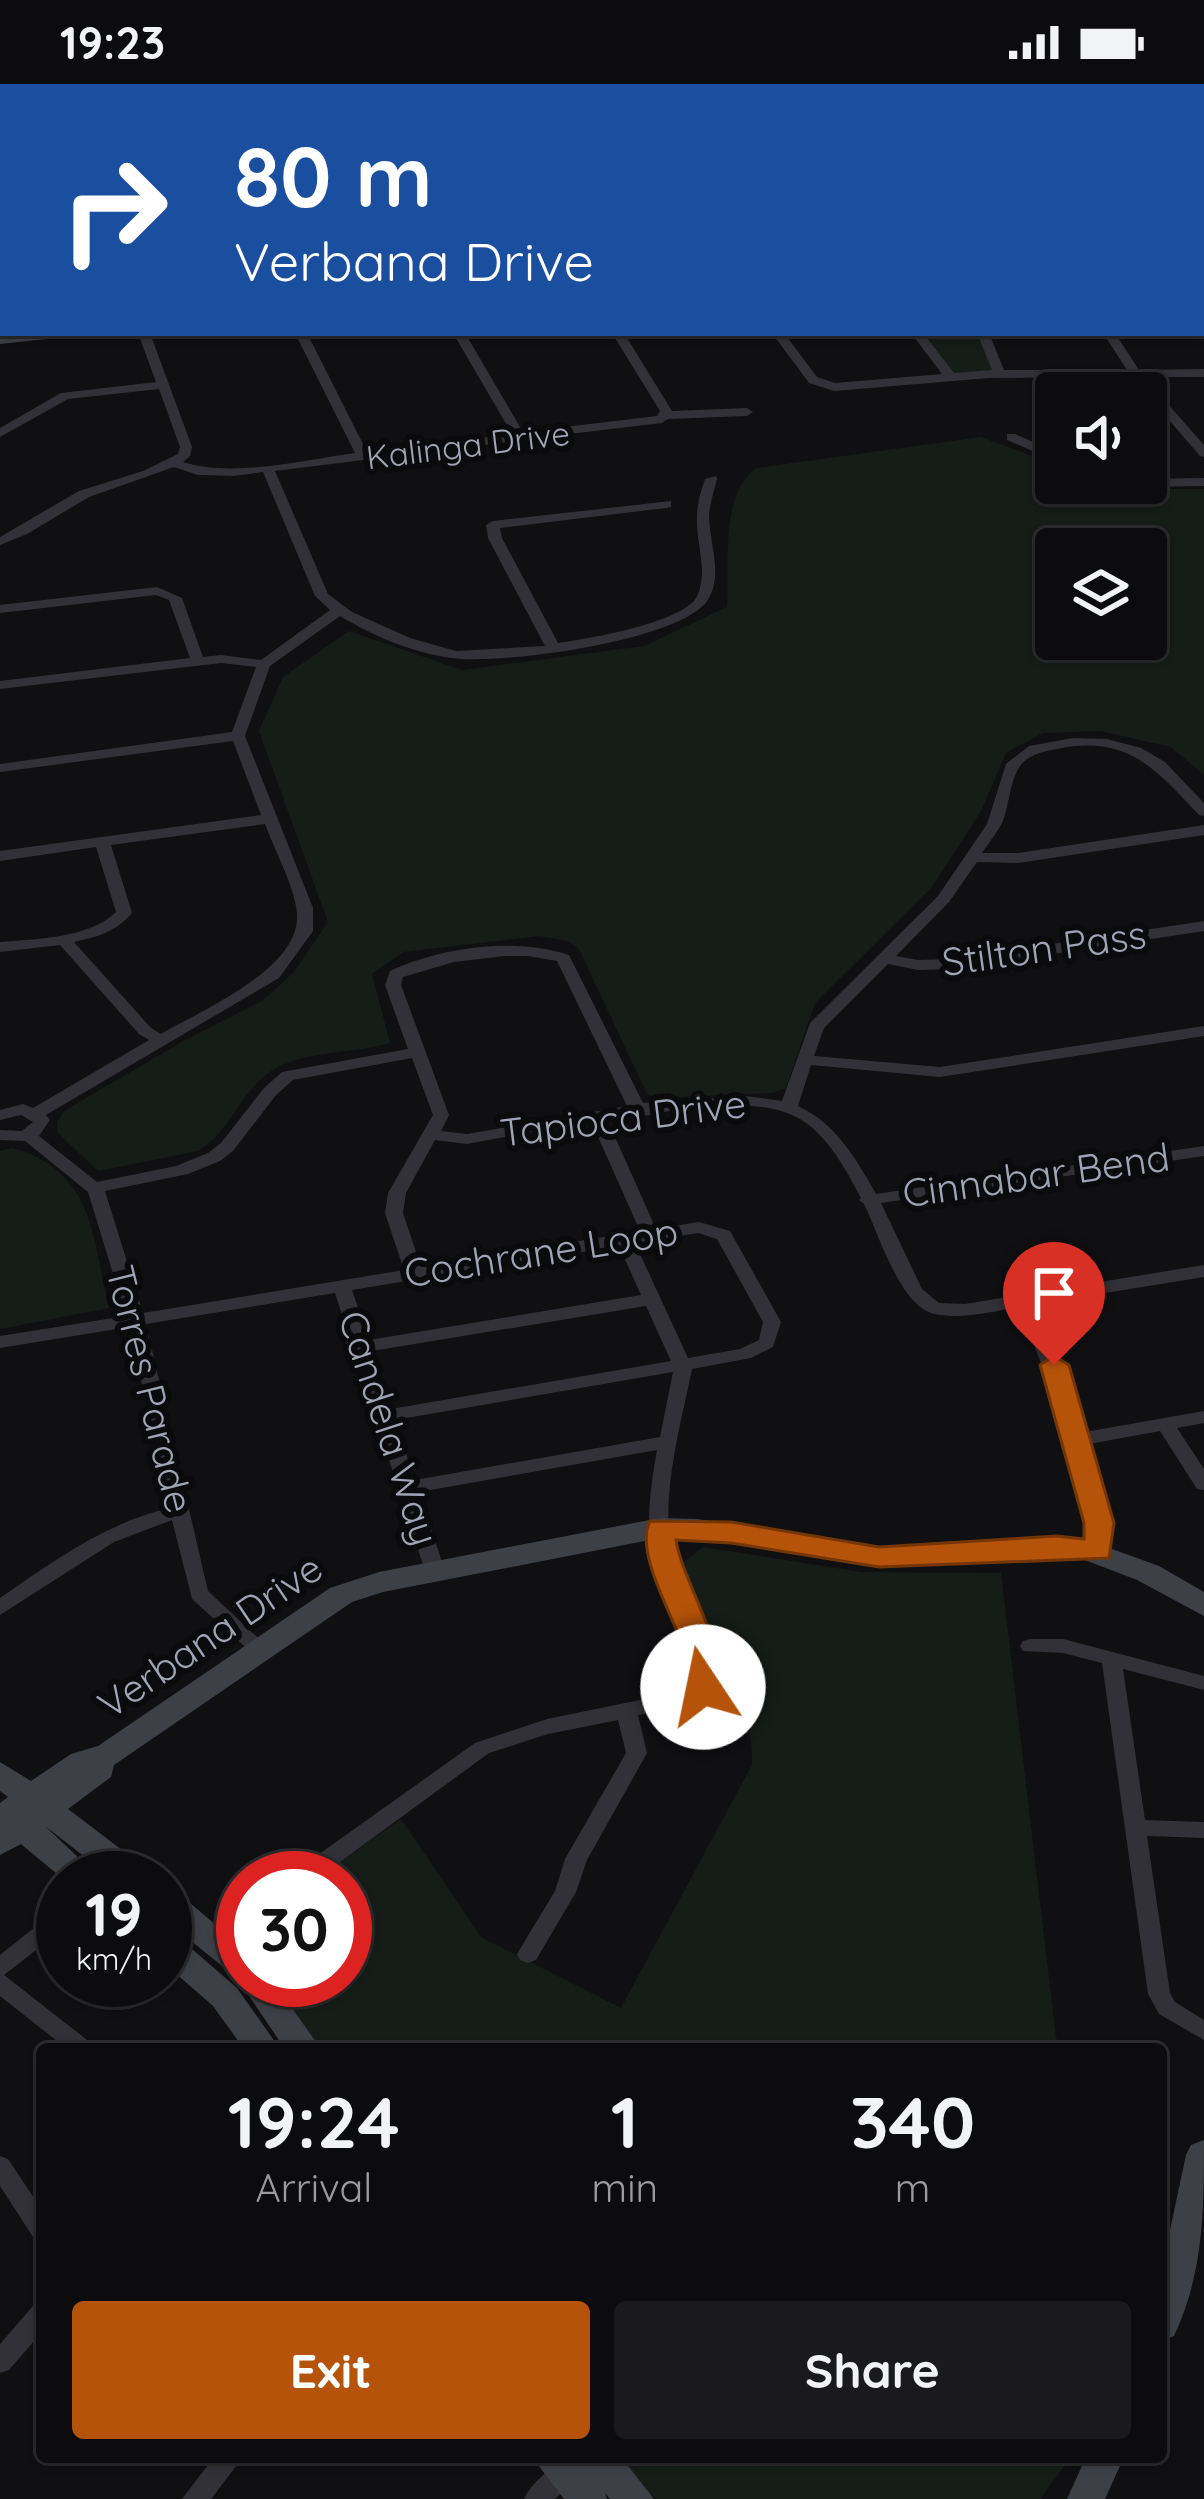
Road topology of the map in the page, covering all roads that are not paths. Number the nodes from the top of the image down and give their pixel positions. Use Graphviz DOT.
graph roads {
  1 [pos="144,336"];
  2 [pos="302,336"];
  3 [pos="461,336"];
  4 [pos="620,336"];
  5 [pos="780,336"];
  6 [pos="919,336"];
  7 [pos="984,336"];
  8 [pos="1111,336"];
  9 [pos="1136,372"];
  10 [pos="1204,373"];
  11 [pos="1000,374"];
  12 [pos="1035,375"];
  13 [pos="1167,375"];
  14 [pos="950,376"];
  15 [pos="163,385"];
  16 [pos="1167,407"];
  17 [pos="747,412"];
  18 [pos="666,416"];
  19 [pos="0,433"];
  20 [pos="1010,437"];
  21 [pos="521,439"];
  22 [pos="1198,440"];
  23 [pos="1035,448"];
  24 [pos="1204,453"];
  25 [pos="363,457"];
  26 [pos="173,464"];
  27 [pos="268,468"];
  28 [pos="711,479"];
  29 [pos="1204,482"];
  30 [pos="1167,483"];
  31 [pos="666,504"];
  32 [pos="0,541"];
  33 [pos="0,609"];
  34 [pos="338,611"];
  35 [pos="552,646"];
  36 [pos="198,661"];
  37 [pos="264,664"];
  38 [pos="0,685"];
  39 [pos="238,736"];
  40 [pos="0,768"];
  41 [pos="1204,812"];
  42 [pos="272,818"];
  43 [pos="1204,830"];
  44 [pos="102,842"];
  45 [pos="0,856"];
  46 [pos="972,857"];
  47 [pos="1204,926"];
  48 [pos="62,938"];
  49 [pos="0,947"];
  50 [pos="884,958"];
  51 [pos="1201,1036"];
  52 [pos="162,1041"];
  53 [pos="417,1052"];
  54 [pos="805,1060"];
  55 [pos="789,1106"];
  56 [pos="2,1111"];
  57 [pos="639,1112"];
  58 [pos="37,1113"];
  59 [pos="598,1118"];
  60 [pos="0,1135"];
  61 [pos="28,1135"];
  62 [pos="434,1135"];
  63 [pos="1204,1151"];
  64 [pos="94,1188"];
  65 [pos="868,1200"];
  66 [pos="650,1234"];
  67 [pos="625,1238"];
  68 [pos="1204,1270"];
  69 [pos="414,1273"];
  70 [pos="343,1286"];
  71 [pos="651,1299"];
  72 [pos="1026,1299"];
  73 [pos="136,1318"];
  74 [pos="0,1342"];
  75 [pos="362,1347"];
  76 [pos="682,1366"];
  77 [pos="386,1416"];
  78 [pos="1204,1418"];
  79 [pos="1165,1424"];
  80 [pos="1076,1440"];
  81 [pos="668,1442"];
  82 [pos="1204,1484"];
  83 [pos="407,1488"];
  84 [pos="180,1512"];
  85 [pos="660,1534"];
  86 [pos="1106,1555"];
  87 [pos="435,1571"];
  88 [pos="1204,1605"];
  89 [pos="0,1608"];
  90 [pos="1030,1646"];
  91 [pos="261,1650"];
  92 [pos="1112,1662"];
  93 [pos="1204,1684"];
  94 [pos="626,1710"];
  95 [pos="0,1774"];
  96 [pos="15,1817"];
  97 [pos="1135,1828"];
  98 [pos="1204,1830"];
  99 [pos="53,1851"];
  100 [pos="82,1851"];
  101 [pos="339,1851"];
  102 [pos="36,1939"];
  103 [pos="528,1954"];
  104 [pos="0,1968"];
  105 [pos="192,1969"];
  106 [pos="0,1983"];
  107 [pos="273,2007"];
  108 [pos="1204,2031"];
  109 [pos="75,2043"];
  110 [pos="259,2043"];
  111 [pos="300,2043"];
  112 [pos="0,2166"];
  113 [pos="1202,2171"];
  114 [pos="36,2221"];
  115 [pos="1167,2311"];
  116 [pos="36,2321"];
  117 [pos="0,2362"];
  118 [pos="225,2463"];
  119 [pos="1102,2463"];
  120 [pos="567,2477"];
  121 [pos="195,2499"];
  122 [pos="634,2499"];
  123 [pos="1086,2499"];
  1 -- 15 [label="street"];
  2 -- 25 [label="street"];
  3 -- 21 [label="street"];
  4 -- 18 [label="street"];
  5 -- 14 [label="street"];
  6 -- 14 [label="street"];
  7 -- 11 [label="street"];
  8 -- 9 [label="street"];
  10 -- 13 [label="street"];
  11 -- 12 [label="street"];
  11 -- 14 [label="street"];
  15 -- 19 [label="street"];
  15 -- 26 [label="street"];
  16 -- 22 [label="street"];
  17 -- 18 [label="street, Kalinga Drive"];
  18 -- 21 [label="street, Kalinga Drive"];
  20 -- 23 [label="street"];
  21 -- 25 [label="street, Kalinga Drive"];
  22 -- 24 [label="street"];
  25 -- 27 [label="street, Kalinga Drive"];
  26 -- 27 [label="street, Kalinga Drive"];
  26 -- 32 [label="street"];
  27 -- 34 [label="street"];
  28 -- 35 [label="street"];
  29 -- 30 [label="street"];
  31 -- 35 [label="street"];
  33 -- 36 [label="street"];
  34 -- 35 [label="street"];
  34 -- 37 [label="street"];
  36 -- 37 [label="street"];
  36 -- 38 [label="street"];
  37 -- 39 [label="street"];
  39 -- 40 [label="street"];
  39 -- 42 [label="street"];
  41 -- 46 [label="street"];
  42 -- 44 [label="street"];
  42 -- 52 [label="street"];
  43 -- 46 [label="street"];
  44 -- 45 [label="street"];
  44 -- 48 [label="street"];
  46 -- 50 [label="street"];
  47 -- 50 [label="street, Stilton Pass"];
  48 -- 49 [label="street"];
  48 -- 52 [label="street"];
  50 -- 54 [label="street"];
  51 -- 54 [label="street"];
  52 -- 58 [label="street"];
  53 -- 57 [label="street"];
  53 -- 62 [label="street"];
  53 -- 64 [label="street"];
  54 -- 55 [label="street"];
  55 -- 57 [label="street, Tapioca Drive"];
  55 -- 65 [label="street, Tapioca Drive"];
  56 -- 58 [label="street"];
  57 -- 59 [label="street, Tapioca Drive"];
  58 -- 61 [label="street"];
  59 -- 62 [label="street, Tapioca Drive"];
  59 -- 66 [label="street"];
  60 -- 61 [label="street"];
  61 -- 64 [label="street"];
  62 -- 69 [label="street"];
  63 -- 65 [label="street, Cinnabar Bend"];
  64 -- 73 [label="street, Torres Parade"];
  65 -- 72 [label="street, Tapioca Drive"];
  66 -- 67 [label="street, Cochrane Loop"];
  66 -- 76 [label="street, Cochrane Loop"];
  67 -- 69 [label="street, Cochrane Loop"];
  67 -- 71 [label="street"];
  68 -- 72 [label="street, Tapioca Drive"];
  69 -- 70 [label="street, Cochrane Loop"];
  70 -- 73 [label="street, Cochrane Loop"];
  70 -- 75 [label="street, Candela Way"];
  71 -- 75 [label="street"];
  71 -- 76 [label="street"];
  72 -- 80 [label="street"];
  73 -- 74 [label="street, Cochrane Loop"];
  73 -- 84 [label="street, Torres Parade"];
  75 -- 77 [label="street, Candela Way"];
  76 -- 77 [label="street, Cochrane Loop"];
  76 -- 81 [label="street"];
  77 -- 83 [label="street, Candela Way"];
  78 -- 79 [label="street"];
  79 -- 80 [label="street"];
  79 -- 82 [label="street"];
  80 -- 86 [label="street"];
  81 -- 83 [label="street"];
  81 -- 85 [label="street"];
  83 -- 87 [label="street, Candela Way"];
  84 -- 89 [label="street"];
  84 -- 91 [label="street, Torres Parade"];
  85 -- 86 [label="street, Verbana Drive"];
  85 -- 87 [label="street, Verbana Drive"];
  85 -- 94 [label="street"];
  86 -- 88 [label="street, Verbana Drive"];
  87 -- 91 [label="street, Verbana Drive"];
  90 -- 92 [label="street"];
  91 -- 96 [label="street, Verbana Drive"];
  92 -- 93 [label="street"];
  92 -- 97 [label="street"];
  94 -- 101 [label="street"];
  94 -- 103 [label="street"];
  95 -- 96 [label="street"];
  96 -- 99 [label="street"];
  96 -- 100 [label="street"];
  97 -- 98 [label="street"];
  97 -- 108 [label="street"];
  102 -- 104 [label="street"];
  105 -- 110 [label="street"];
  106 -- 109 [label="street"];
  107 -- 111 [label="street"];
  112 -- 114 [label="street"];
  113 -- 115 [label="street"];
  116 -- 117 [label="street"];
  118 -- 121 [label="street"];
  119 -- 123 [label="street"];
  120 -- 122 [label="street"];
}
